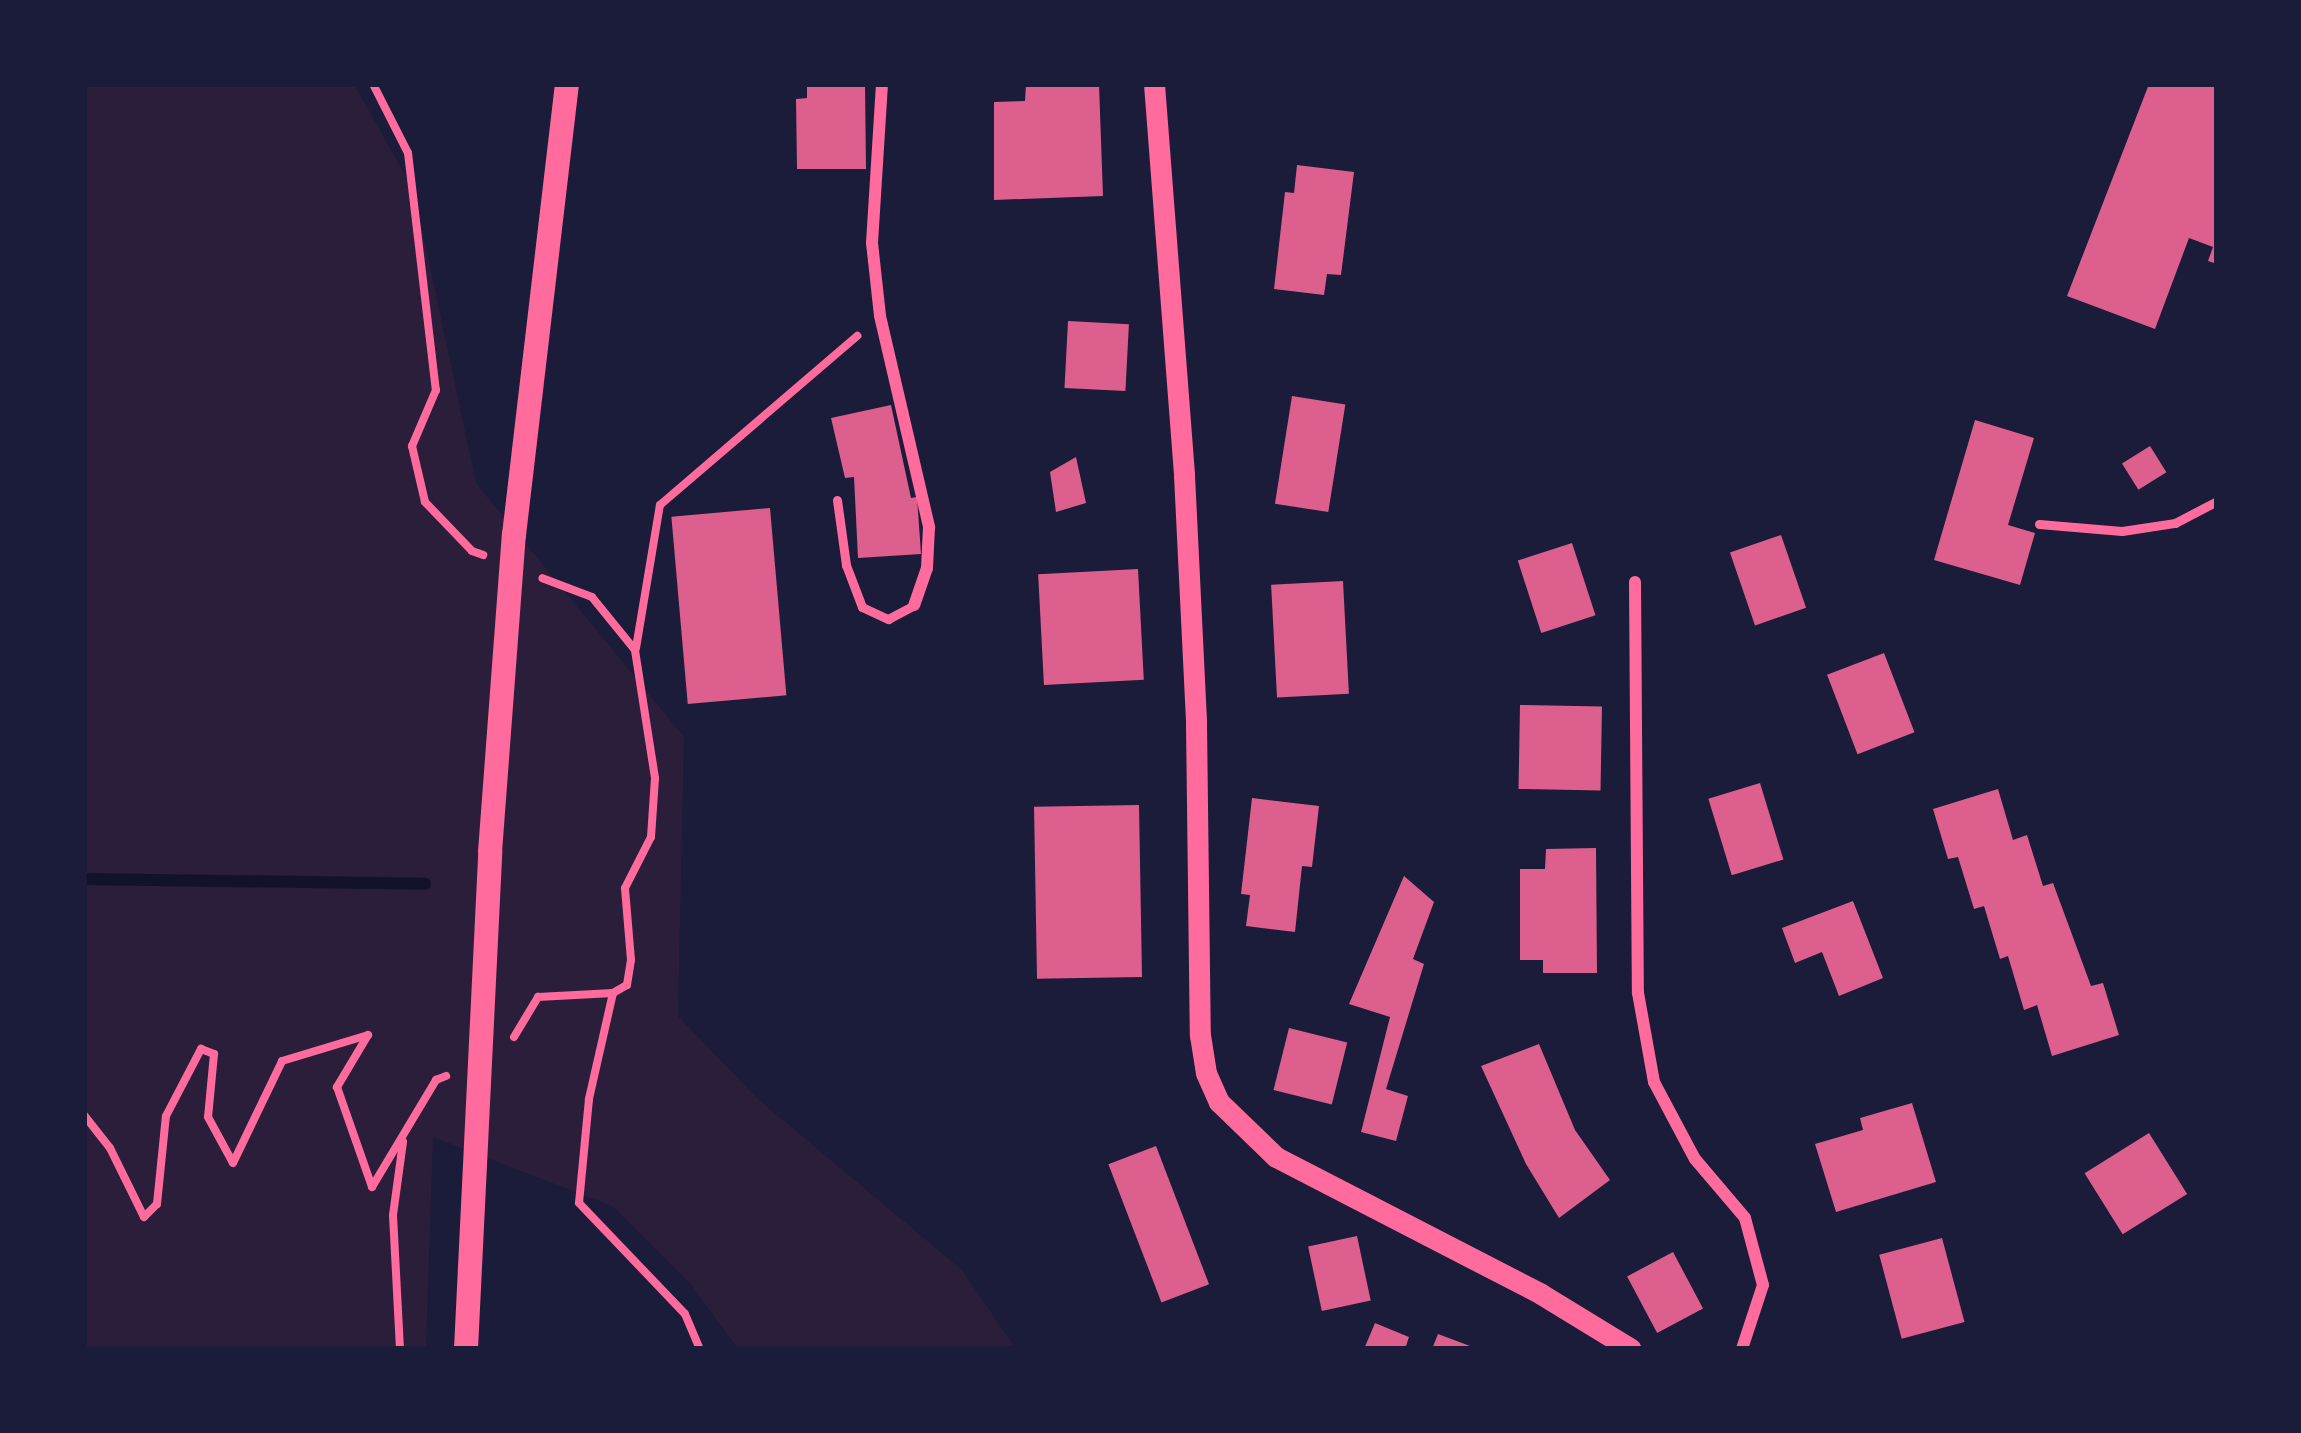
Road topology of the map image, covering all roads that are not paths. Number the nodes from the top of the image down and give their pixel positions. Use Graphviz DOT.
graph roads {
  1 [pos="567,84"];
  2 [pos="882,84"];
  3 [pos="1154,84"];
  4 [pos="837,500"];
  5 [pos="2217,501"];
  6 [pos="2039,524"];
  7 [pos="1635,582"];
  8 [pos="914,605"];
  9 [pos="466,1349"];
  10 [pos="1631,1349"];
  11 [pos="1742,1349"];
  1 -- 9 [label="main road"];
  2 -- 8 [label="street"];
  3 -- 10 [label="street"];
  4 -- 8 [label="lane"];
  5 -- 6 [label="lane"];
  7 -- 11 [label="street"];
}
